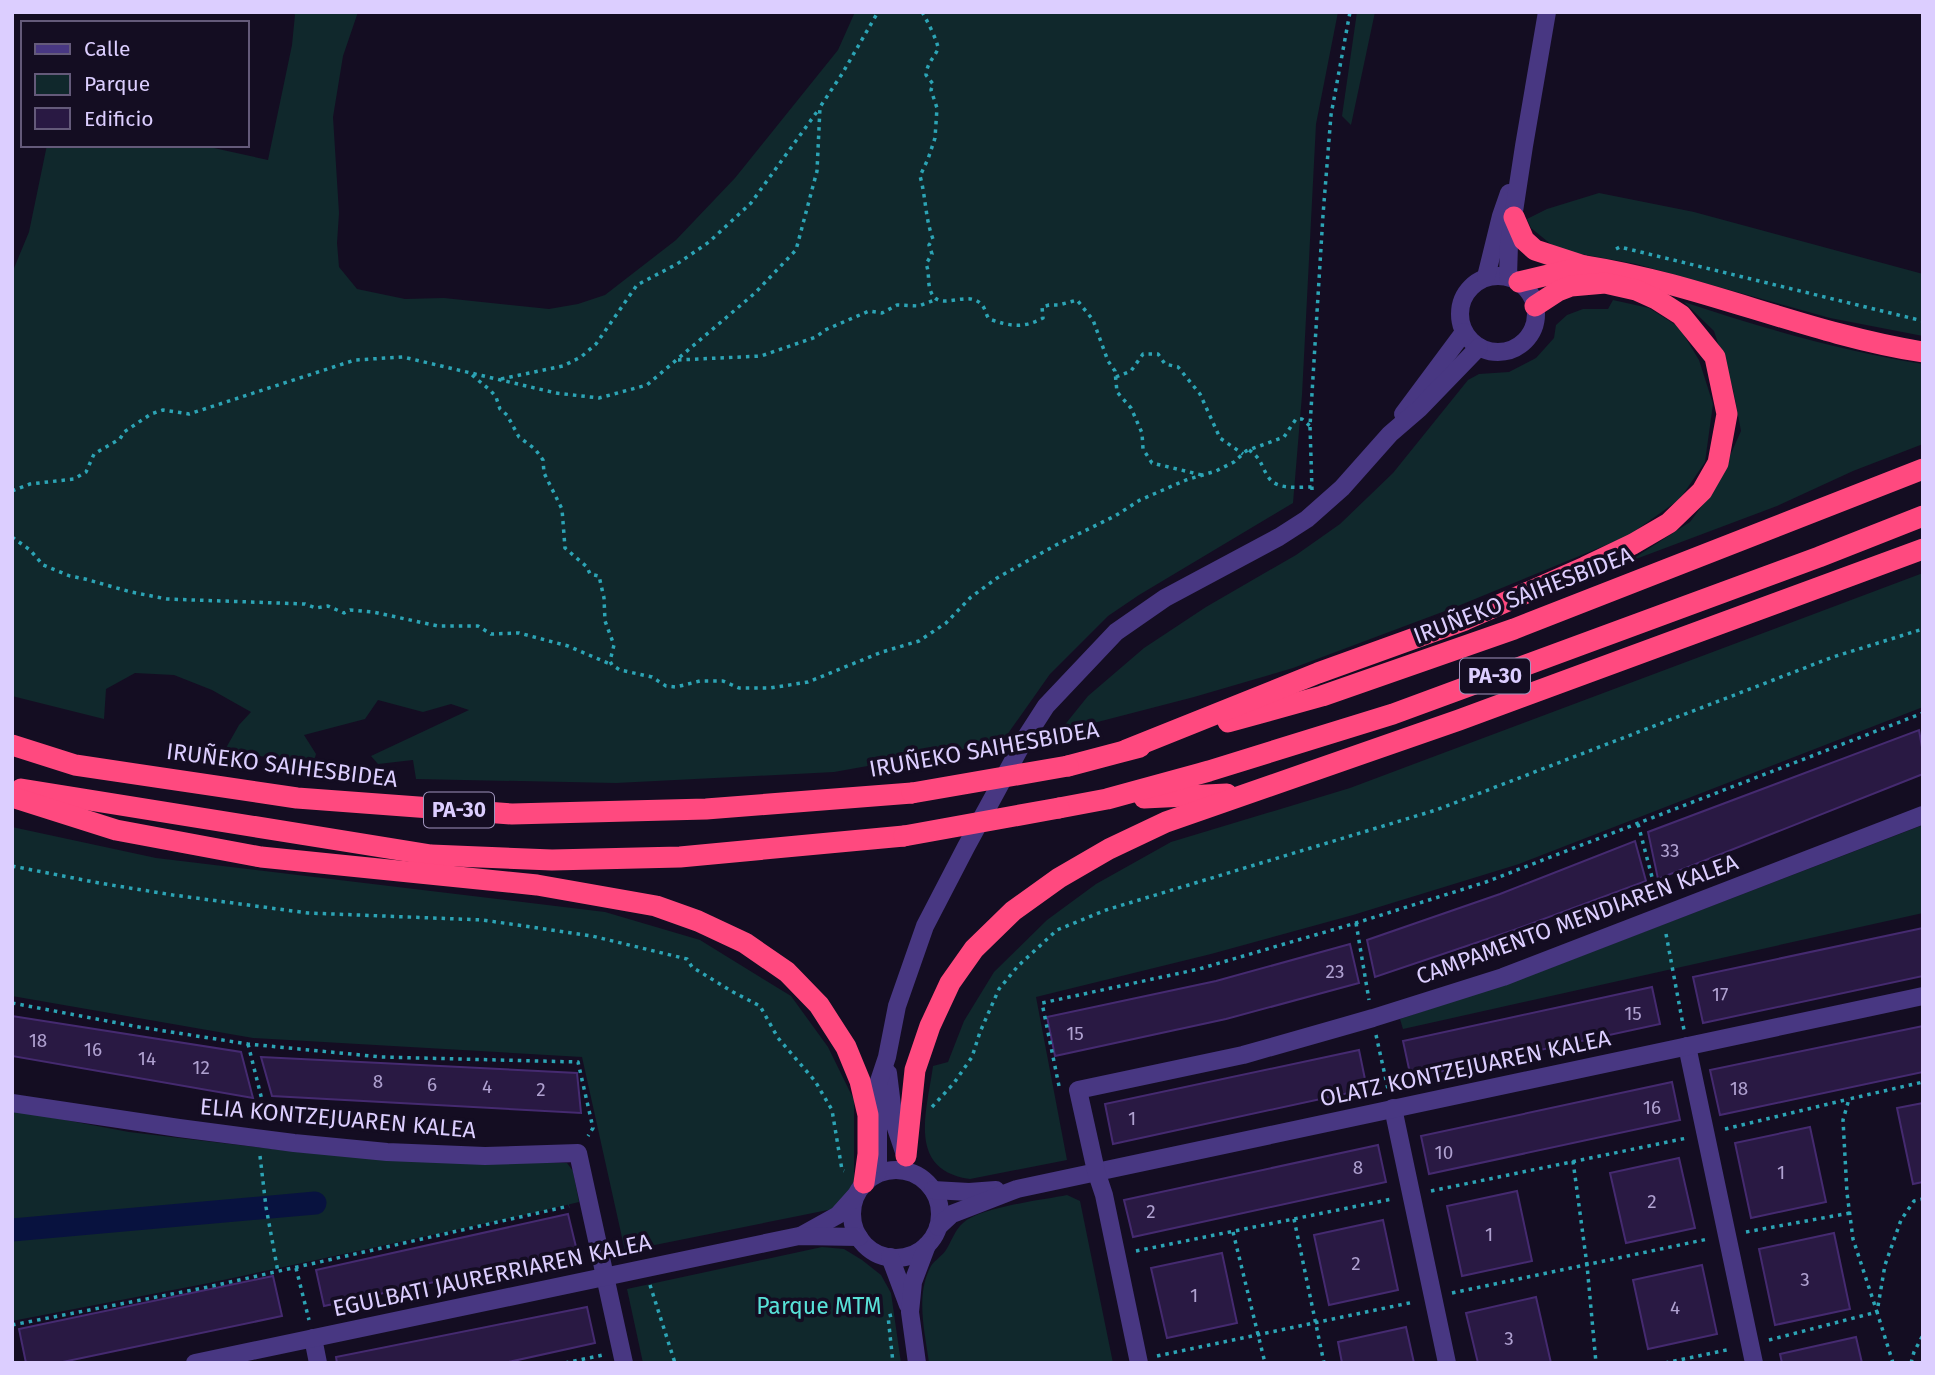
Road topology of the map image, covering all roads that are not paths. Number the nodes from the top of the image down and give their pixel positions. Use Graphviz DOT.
graph roads {
  1 [pos="1548,12"];
  2 [pos="1524,146"];
  3 [pos="1514,217"];
  4 [pos="1592,267"];
  5 [pos="1486,277"];
  6 [pos="1514,280"];
  7 [pos="1535,306"];
  8 [pos="1464,332"];
  9 [pos="1479,347"];
  10 [pos="1923,352"];
  11 [pos="1390,434"];
  12 [pos="1923,469"];
  13 [pos="1923,516"];
  14 [pos="1923,549"];
  15 [pos="12,744"];
  16 [pos="1126,750"];
  17 [pos="12,787"];
  18 [pos="1249,793"];
  19 [pos="12,797"];
  20 [pos="1107,799"];
  21 [pos="1923,815"];
  22 [pos="1923,996"];
  23 [pos="1687,1046"];
  24 [pos="887,1057"];
  25 [pos="12,1103"];
  26 [pos="1393,1108"];
  27 [pos="908,1164"];
  28 [pos="1096,1171"];
  29 [pos="866,1183"];
  30 [pos="1017,1189"];
  31 [pos="933,1190"];
  32 [pos="938,1227"];
  33 [pos="799,1236"];
  34 [pos="859,1237"];
  35 [pos="927,1245"];
  36 [pos="890,1257"];
  37 [pos="606,1275"];
  38 [pos="902,1314"];
  39 [pos="313,1338"];
  40 [pos="623,1357"];
  41 [pos="1139,1362"];
  42 [pos="195,1363"];
  43 [pos="318,1363"];
  44 [pos="917,1363"];
  45 [pos="1447,1363"];
  46 [pos="1754,1363"];
  1 -- 2 [label="street"];
  2 -- 3 [label="street"];
  2 -- 5 [label="street"];
  3 -- 4 [label="highway"];
  3 -- 6 [label="street"];
  4 -- 6 [label="highway"];
  4 -- 10 [label="highway"];
  5 -- 6 [label="street"];
  5 -- 8 [label="street"];
  6 -- 7 [label="street"];
  7 -- 9 [label="street"];
  7 -- 16 [label="highway"];
  8 -- 9 [label="street"];
  8 -- 11 [label="street"];
  9 -- 11 [label="street"];
  11 -- 24 [label="street"];
  12 -- 16 [label="highway, IRUÑEKO SAIHESBIDEA / PA-30"];
  13 -- 20 [label="highway, PA-30"];
  14 -- 18 [label="highway"];
  15 -- 16 [label="highway, IRUÑEKO SAIHESBIDEA / PA-30, bridge"];
  17 -- 20 [label="highway, PA-30, bridge"];
  18 -- 20 [label="highway"];
  18 -- 27 [label="highway"];
  19 -- 29 [label="highway"];
  21 -- 28 [label="street, CAMPAMENTO MENDIAREN KALEA"];
  22 -- 23 [label="street, OLATZ KONTZEJUAREN KALEA"];
  23 -- 26 [label="street, OLATZ KONTZEJUAREN KALEA"];
  23 -- 46 [label="street"];
  24 -- 27 [label="street"];
  24 -- 29 [label="street"];
  25 -- 37 [label="street, ELIA KONTZEJUAREN KALEA"];
  26 -- 28 [label="street, OLATZ KONTZEJUAREN KALEA"];
  26 -- 45 [label="street"];
  27 -- 29 [label="street"];
  27 -- 31 [label="street"];
  28 -- 30 [label="street, OLATZ KONTZEJUAREN KALEA"];
  28 -- 41 [label="street"];
  29 -- 33 [label="street, EGULBATI JAURERRIAREN KALEA"];
  29 -- 34 [label="street"];
  30 -- 31 [label="street, OLATZ KONTZEJUAREN KALEA"];
  30 -- 32 [label="street, OLATZ KONTZEJUAREN KALEA"];
  31 -- 32 [label="street"];
  32 -- 35 [label="street"];
  33 -- 34 [label="street, EGULBATI JAURERRIAREN KALEA"];
  33 -- 37 [label="street, EGULBATI JAURERRIAREN KALEA"];
  34 -- 36 [label="street"];
  35 -- 36 [label="street"];
  35 -- 38 [label="street"];
  36 -- 38 [label="street"];
  37 -- 39 [label="street, EGULBATI JAURERRIAREN KALEA"];
  37 -- 40 [label="street"];
  38 -- 44 [label="street"];
  39 -- 42 [label="street, EGULBATI JAURERRIAREN KALEA"];
  39 -- 43 [label="street"];
}
